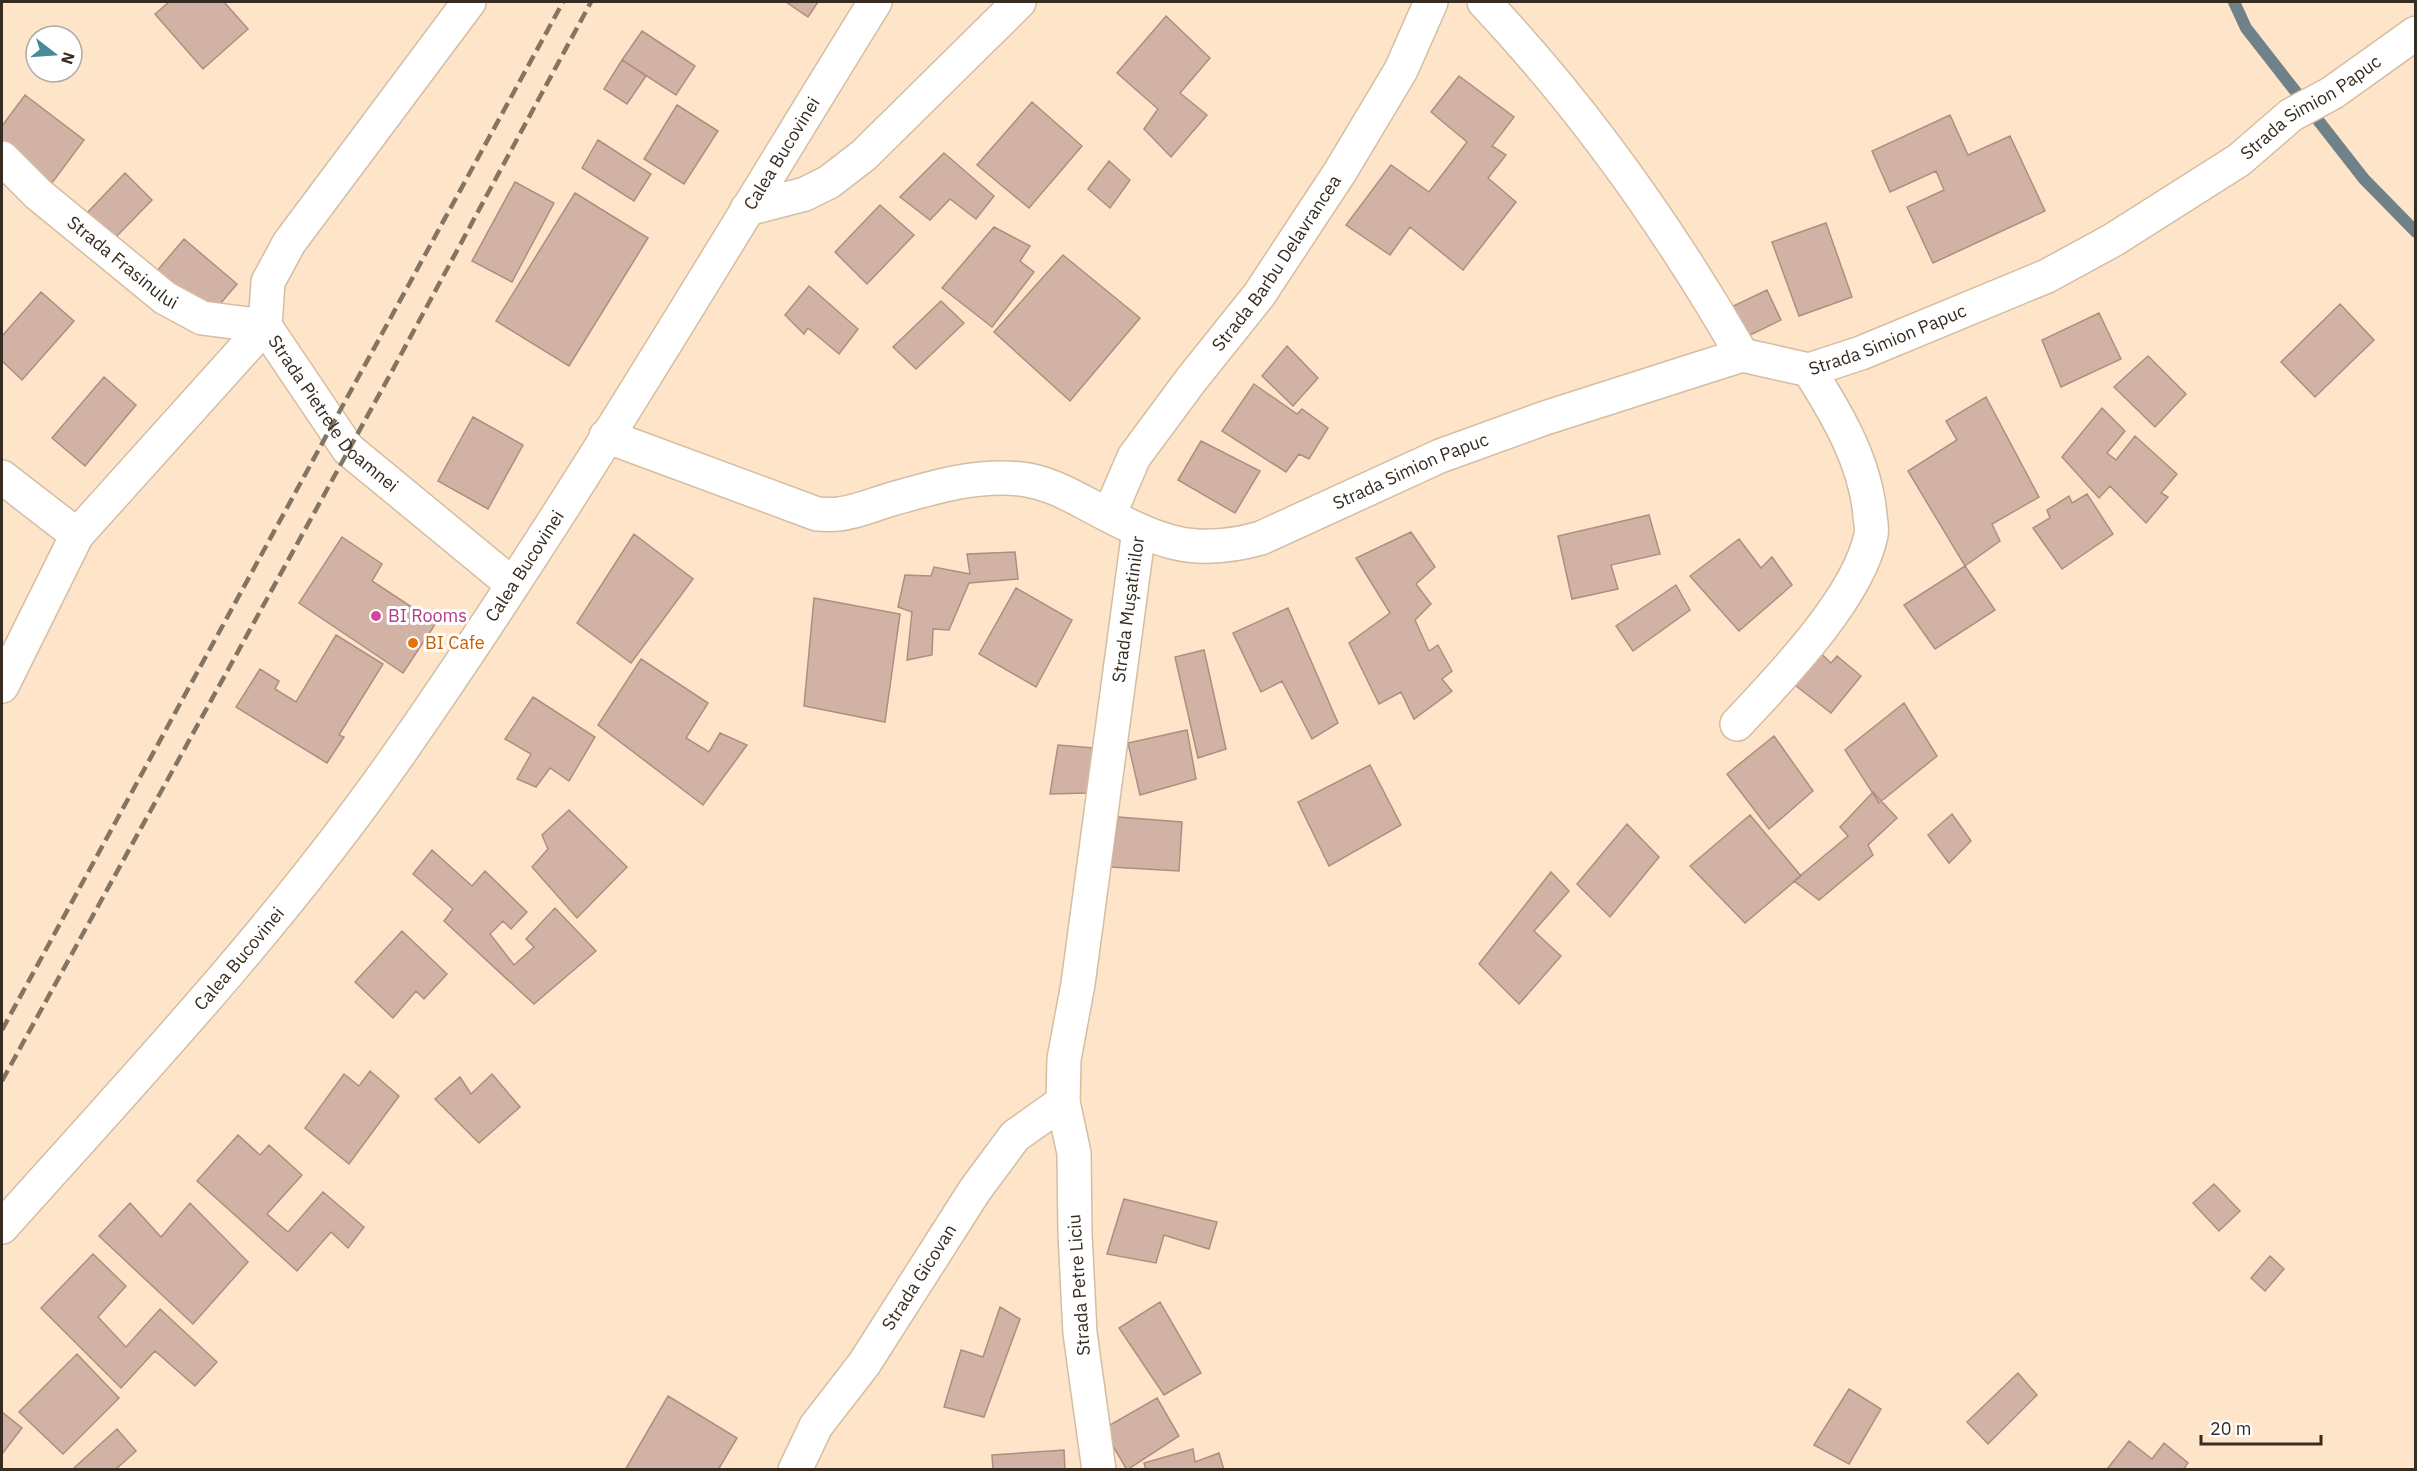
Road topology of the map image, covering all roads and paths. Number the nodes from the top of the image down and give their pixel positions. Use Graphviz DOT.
graph roads {
  1 [pos="469,2"];
  2 [pos="875,2"];
  3 [pos="1019,2"];
  4 [pos="1431,2"];
  5 [pos="1484,2"];
  6 [pos="2415,33"];
  7 [pos="2,158"];
  8 [pos="747,209"];
  9 [pos="265,326"];
  10 [pos="1742,355"];
  11 [pos="1809,370"];
  12 [pos="606,436"];
  13 [pos="2,477"];
  14 [pos="1109,515"];
  15 [pos="1138,530"];
  16 [pos="77,535"];
  17 [pos="512,584"];
  18 [pos="2,686"];
  19 [pos="1737,724"];
  20 [pos="1063,1102"];
  21 [pos="2,1227"];
  22 [pos="795,1470"];
  23 [pos="1099,1470"];
  1 -- 9 [label="main road, Strada Pietrele Doamnei"];
  2 -- 8 [label="main road, Calea Bucovinei"];
  3 -- 8 [label="main road"];
  4 -- 14 [label="main road, Strada Barbu Delavrancea"];
  5 -- 10 [label="main road"];
  6 -- 11 [label="main road, Strada Simion Papuc"];
  7 -- 9 [label="main road, Strada Frasinului"];
  8 -- 12 [label="main road, Calea Bucovinei"];
  9 -- 16 [label="main road"];
  9 -- 17 [label="main road, Strada Pietrele Doamnei"];
  10 -- 11 [label="main road, Strada Simion Papuc"];
  10 -- 15 [label="main road, Strada Simion Papuc"];
  11 -- 19 [label="main road"];
  12 -- 14 [label="main road, Strada Mușatinilor"];
  12 -- 17 [label="main road, Calea Bucovinei"];
  13 -- 16 [label="main road"];
  14 -- 15 [label="main road, Strada Mușatinilor"];
  15 -- 20 [label="main road, Strada Mușatinilor"];
  16 -- 18 [label="main road"];
  17 -- 21 [label="main road, Calea Bucovinei"];
  20 -- 22 [label="main road, Strada Gicovan"];
  20 -- 23 [label="main road, Strada Petre Liciu"];
}
